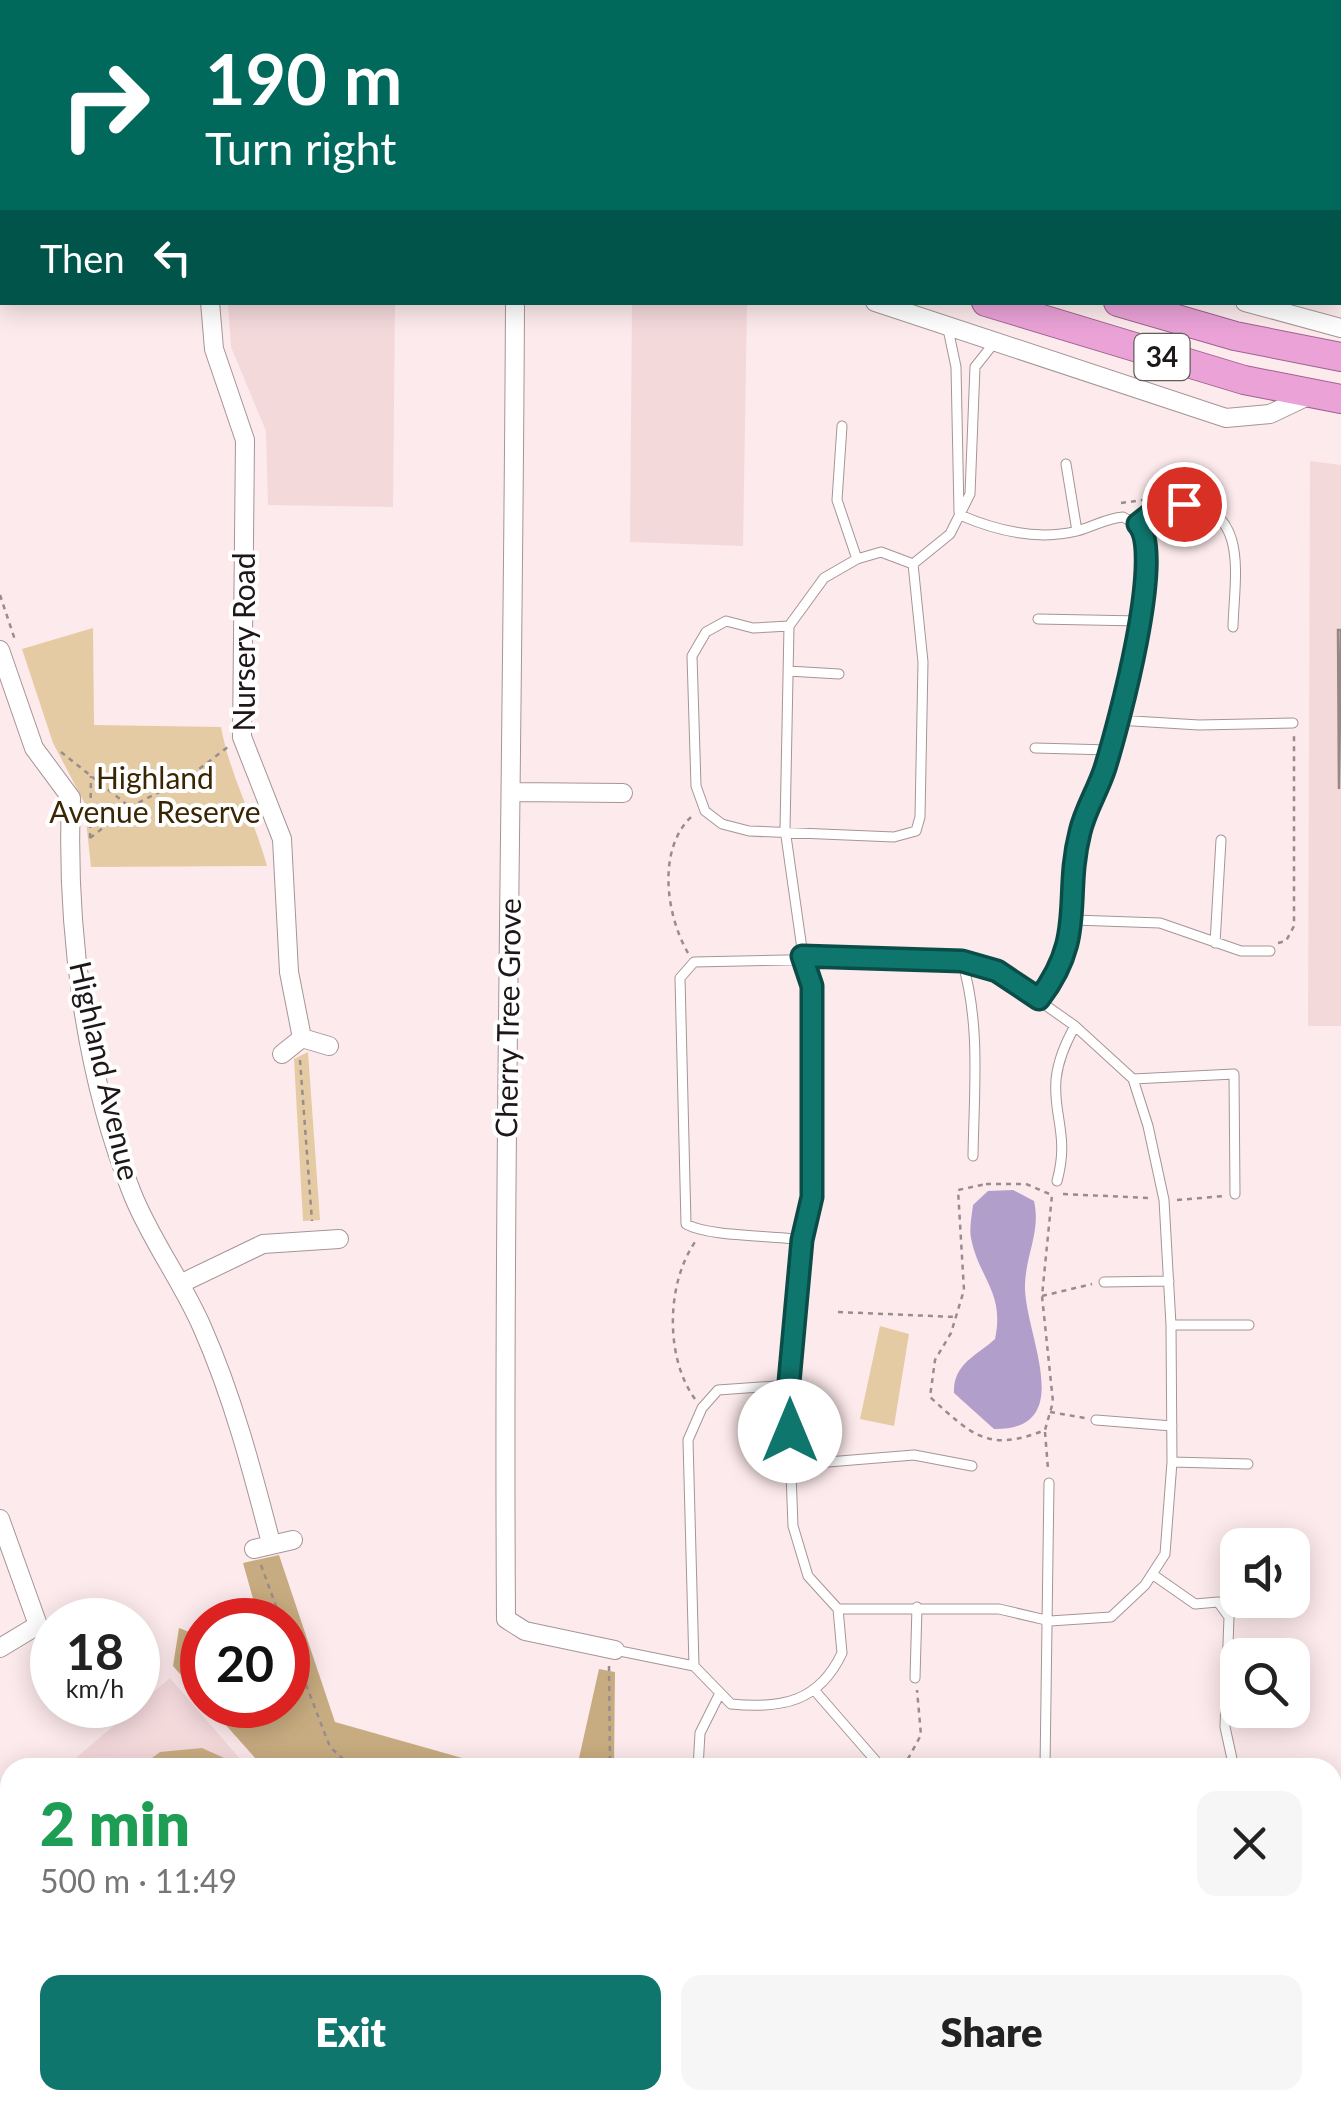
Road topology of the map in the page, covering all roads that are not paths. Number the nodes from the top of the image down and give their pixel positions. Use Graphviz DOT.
graph roads {
  1 [pos="210,305"];
  2 [pos="515,305"];
  3 [pos="883,305"];
  4 [pos="996,305"];
  5 [pos="1128,305"];
  6 [pos="1256,305"];
  7 [pos="948,328"];
  8 [pos="1341,328"];
  9 [pos="994,343"];
  10 [pos="1341,357"];
  11 [pos="1310,395"];
  12 [pos="1341,399"];
  13 [pos="842,426"];
  14 [pos="1066,464"];
  15 [pos="960,515"];
  16 [pos="1138,524"];
  17 [pos="1077,531"];
  18 [pos="857,559"];
  19 [pos="913,564"];
  20 [pos="1038,619"];
  21 [pos="1140,620"];
  22 [pos="788,626"];
  23 [pos="1234,627"];
  24 [pos="10,650"];
  25 [pos="788,671"];
  26 [pos="839,674"];
  27 [pos="1117,720"];
  28 [pos="1293,723"];
  29 [pos="1035,748"];
  30 [pos="1110,750"];
  31 [pos="513,792"];
  32 [pos="623,793"];
  33 [pos="785,829"];
  34 [pos="1221,840"];
  35 [pos="1074,920"];
  36 [pos="1215,943"];
  37 [pos="1270,951"];
  38 [pos="802,956"];
  39 [pos="962,961"];
  40 [pos="1039,999"];
  41 [pos="1075,1026"];
  42 [pos="330,1046"];
  43 [pos="1134,1079"];
  44 [pos="973,1156"];
  45 [pos="1057,1180"];
  46 [pos="1235,1194"];
  47 [pos="339,1239"];
  48 [pos="802,1240"];
  49 [pos="1169,1281"];
  50 [pos="1104,1282"];
  51 [pos="182,1283"];
  52 [pos="1171,1325"];
  53 [pos="1249,1325"];
  54 [pos="789,1384"];
  55 [pos="1096,1420"];
  56 [pos="1172,1426"];
  57 [pos="1172,1462"];
  58 [pos="1248,1464"];
  59 [pos="791,1465"];
  60 [pos="972,1466"];
  61 [pos="1049,1484"];
  62 [pos="0,1519"];
  63 [pos="293,1540"];
  64 [pos="1152,1574"];
  65 [pos="917,1607"];
  66 [pos="838,1608"];
  67 [pos="1050,1621"];
  68 [pos="0,1648"];
  69 [pos="611,1650"];
  70 [pos="694,1666"];
  71 [pos="915,1678"];
  72 [pos="815,1691"];
  73 [pos="718,1695"];
  74 [pos="699,1758"];
  75 [pos="873,1758"];
  76 [pos="1045,1758"];
  77 [pos="1232,1758"];
  1 -- 42 [label="street, Nursery Road"];
  2 -- 31 [label="street, Cherry Tree Grove"];
  3 -- 7 [label="street"];
  4 -- 11 [label="highway, 34"];
  5 -- 10 [label="highway, 34"];
  6 -- 8 [label="street"];
  7 -- 9 [label="street"];
  7 -- 15 [label="lane"];
  9 -- 11 [label="street"];
  9 -- 15 [label="lane"];
  11 -- 12 [label="highway, 34"];
  13 -- 18 [label="lane"];
  14 -- 17 [label="lane"];
  15 -- 17 [label="lane"];
  15 -- 19 [label="lane"];
  16 -- 17 [label="lane"];
  16 -- 21 [label="lane"];
  16 -- 23 [label="lane"];
  18 -- 19 [label="lane"];
  18 -- 22 [label="lane"];
  19 -- 33 [label="lane"];
  20 -- 21 [label="lane"];
  21 -- 27 [label="lane"];
  22 -- 25 [label="lane"];
  22 -- 33 [label="lane"];
  24 -- 51 [label="street, Highland Avenue"];
  25 -- 26 [label="lane"];
  25 -- 33 [label="lane"];
  27 -- 28 [label="lane"];
  27 -- 30 [label="lane"];
  29 -- 30 [label="lane"];
  30 -- 35 [label="lane"];
  31 -- 32 [label="street"];
  31 -- 69 [label="street, Cherry Tree Grove"];
  33 -- 38 [label="lane"];
  34 -- 36 [label="lane"];
  35 -- 36 [label="lane"];
  35 -- 40 [label="lane"];
  36 -- 37 [label="lane"];
  38 -- 39 [label="lane"];
  38 -- 48 [label="lane"];
  38 -- 48 [label="lane"];
  39 -- 40 [label="lane"];
  39 -- 44 [label="lane"];
  40 -- 41 [label="lane"];
  41 -- 43 [label="lane"];
  41 -- 45 [label="lane"];
  43 -- 46 [label="lane"];
  43 -- 49 [label="lane"];
  47 -- 51 [label="street"];
  48 -- 54 [label="lane"];
  49 -- 50 [label="lane"];
  49 -- 52 [label="lane"];
  51 -- 63 [label="street, Highland Avenue"];
  52 -- 53 [label="lane"];
  52 -- 56 [label="lane"];
  54 -- 59 [label="lane"];
  54 -- 70 [label="lane"];
  55 -- 56 [label="lane"];
  56 -- 57 [label="lane"];
  57 -- 58 [label="lane"];
  57 -- 64 [label="lane"];
  59 -- 60 [label="lane"];
  59 -- 66 [label="lane"];
  61 -- 67 [label="lane"];
  62 -- 68 [label="street"];
  64 -- 67 [label="lane"];
  64 -- 77 [label="lane"];
  65 -- 66 [label="lane"];
  65 -- 67 [label="lane"];
  65 -- 71 [label="lane"];
  66 -- 72 [label="lane"];
  67 -- 76 [label="lane"];
  69 -- 70 [label="lane"];
  70 -- 73 [label="lane"];
  72 -- 73 [label="lane"];
  72 -- 75 [label="lane"];
  73 -- 74 [label="lane"];
}
